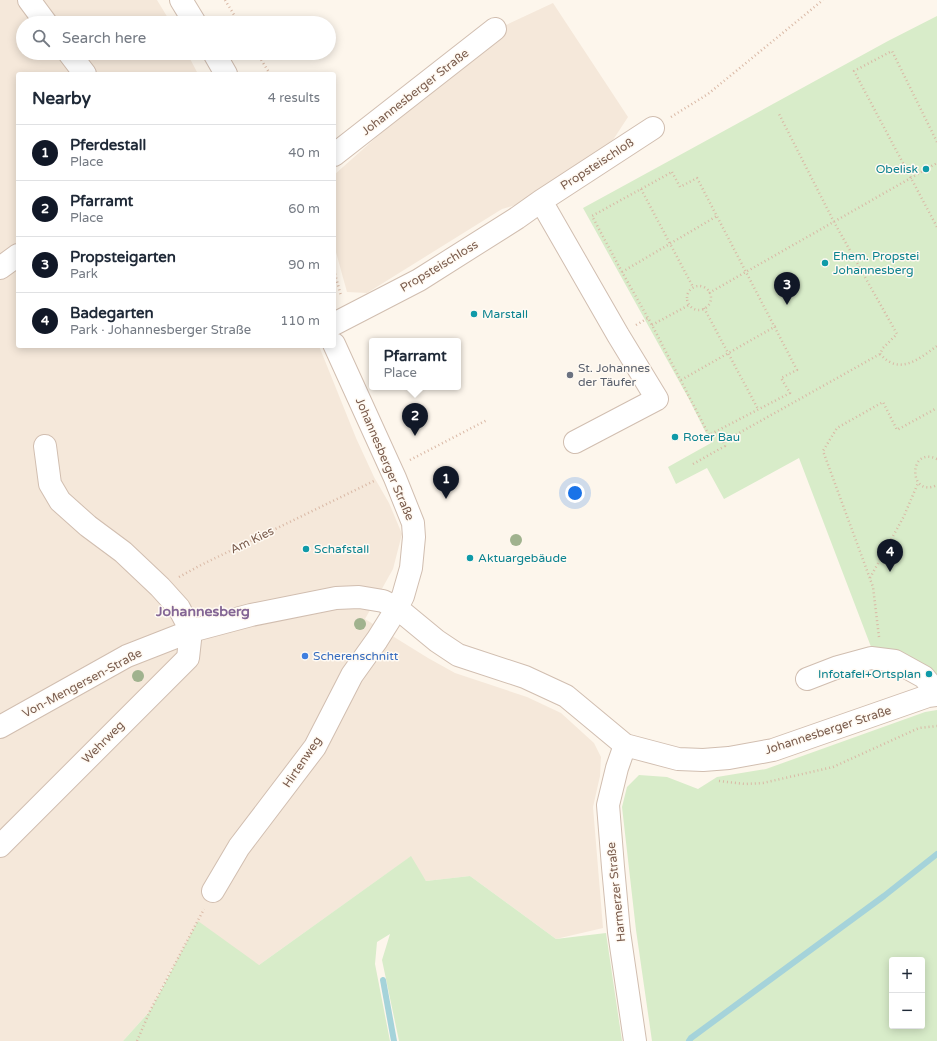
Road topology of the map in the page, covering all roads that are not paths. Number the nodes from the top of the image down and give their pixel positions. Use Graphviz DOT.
graph roads {
  1 [pos="29,0"];
  2 [pos="181,0"];
  3 [pos="41,16"];
  4 [pos="191,16"];
  5 [pos="495,29"];
  6 [pos="74,60"];
  7 [pos="218,60"];
  8 [pos="83,72"];
  9 [pos="225,72"];
  10 [pos="653,128"];
  11 [pos="336,153"];
  12 [pos="541,201"];
  13 [pos="16,256"];
  14 [pos="0,268"];
  15 [pos="340,320"];
  16 [pos="336,348"];
  17 [pos="575,442"];
  18 [pos="45,446"];
  19 [pos="397,608"];
  20 [pos="191,630"];
  21 [pos="807,679"];
  22 [pos="937,694"];
  23 [pos="3,720"];
  24 [pos="625,746"];
  25 [pos="0,846"];
  26 [pos="212,891"];
  27 [pos="635,1041"];
  1 -- 3 [label="street"];
  2 -- 4 [label="street"];
  5 -- 11 [label="street, Johannesberger Straße"];
  6 -- 8 [label="street"];
  7 -- 9 [label="street"];
  10 -- 12 [label="street, Propsteischloß"];
  12 -- 15 [label="street, Propsteischloss"];
  12 -- 17 [label="street"];
  13 -- 14 [label="street"];
  16 -- 19 [label="street, Johannesberger Straße"];
  18 -- 20 [label="street"];
  19 -- 20 [label="street, Von-Mengersen-Straße"];
  19 -- 24 [label="street, Johannesberger Straße"];
  19 -- 26 [label="street, Hirtenweg"];
  20 -- 23 [label="street, Von-Mengersen-Straße"];
  20 -- 25 [label="street, Wehrweg"];
  21 -- 22 [label="street"];
  22 -- 24 [label="street, Johannesberger Straße"];
  24 -- 27 [label="street, Harmerzer Straße"];
}
